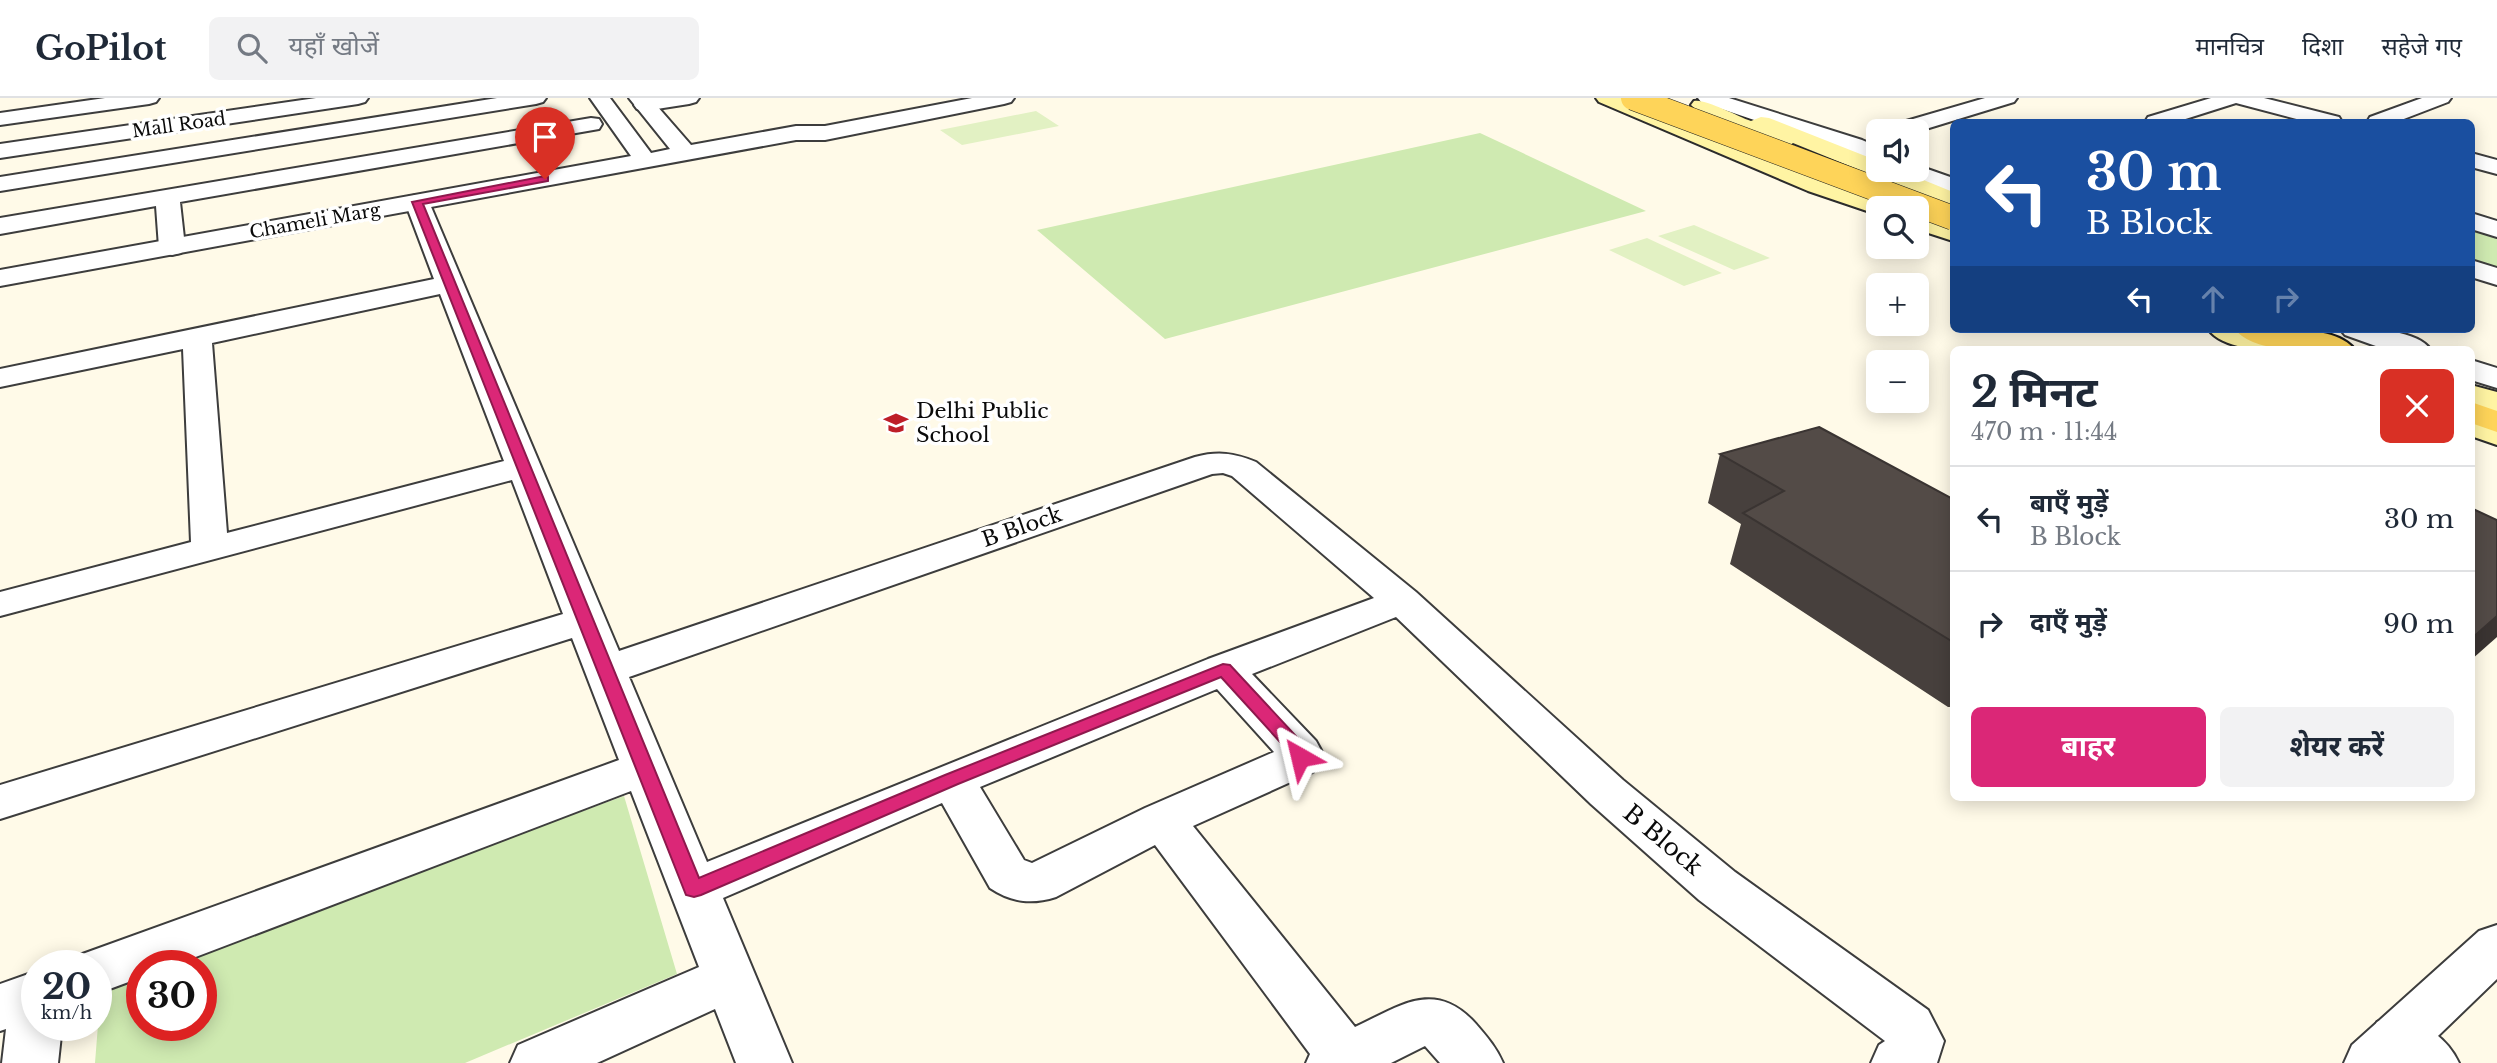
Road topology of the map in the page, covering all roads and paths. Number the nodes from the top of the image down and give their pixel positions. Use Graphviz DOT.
graph roads {
  1 [pos="149,98"];
  2 [pos="358,98"];
  3 [pos="536,98"];
  4 [pos="600,98"];
  5 [pos="688,98"];
  6 [pos="965,98"];
  7 [pos="1004,98"];
  8 [pos="1606,98"];
  9 [pos="1658,98"];
  10 [pos="1675,98"];
  11 [pos="1931,98"];
  12 [pos="2007,98"];
  13 [pos="2232,98"];
  14 [pos="2240,98"];
  15 [pos="2441,98"];
  16 [pos="641,102"];
  17 [pos="1705,102"];
  18 [pos="1631,103"];
  19 [pos="43,106"];
  20 [pos="1967,109"];
  21 [pos="0,119"];
  22 [pos="1998,119"];
  23 [pos="2166,119"];
  24 [pos="2320,119"];
  25 [pos="2386,119"];
  26 [pos="1929,121"];
  27 [pos="591,124"];
  28 [pos="796,133"];
  29 [pos="1866,141"];
  30 [pos="1854,145"];
  31 [pos="36,146"];
  32 [pos="1866,150"];
  33 [pos="0,151"];
  34 [pos="685,153"];
  35 [pos="646,161"];
  36 [pos="2475,161"];
  37 [pos="1866,164"];
  38 [pos="2497,167"];
  39 [pos="97,169"];
  40 [pos="1929,177"];
  41 [pos="1909,182"];
  42 [pos="0,184"];
  43 [pos="1950,185"];
  44 [pos="167,197"];
  45 [pos="1950,200"];
  46 [pos="417,202"];
  47 [pos="1866,202"];
  48 [pos="102,208"];
  49 [pos="1929,221"];
  50 [pos="2475,222"];
  51 [pos="1950,223"];
  52 [pos="0,226"];
  53 [pos="2497,229"];
  54 [pos="172,247"];
  55 [pos="2475,269"];
  56 [pos="2497,276"];
  57 [pos="0,278"];
  58 [pos="451,284"];
  59 [pos="2233,333"];
  60 [pos="2260,333"];
  61 [pos="2294,333"];
  62 [pos="2305,333"];
  63 [pos="2367,333"];
  64 [pos="197,337"];
  65 [pos="2267,346"];
  66 [pos="2294,346"];
  67 [pos="2329,346"];
  68 [pos="2340,346"];
  69 [pos="2404,346"];
  70 [pos="2475,371"];
  71 [pos="0,378"];
  72 [pos="2497,379"];
  73 [pos="2475,398"];
  74 [pos="2497,406"];
  75 [pos="2475,414"];
  76 [pos="2497,422"];
  77 [pos="2475,427"];
  78 [pos="2497,435"];
  79 [pos="524,466"];
  80 [pos="210,549"];
  81 [pos="1402,601"];
  82 [pos="0,604"];
  83 [pos="586,620"];
  84 [pos="1223,669"];
  85 [pos="606,670"];
  86 [pos="645,768"];
  87 [pos="952,779"];
  88 [pos="0,802"];
  89 [pos="1162,820"];
  90 [pos="694,889"];
  91 [pos="2497,946"];
  92 [pos="112,966"];
  93 [pos="730,978"];
  94 [pos="21,1000"];
  95 [pos="0,1008"];
  96 [pos="33,1041"];
  97 [pos="2400,1055"];
  98 [pos="1340,1060"];
  99 [pos="30,1063"];
  100 [pos="538,1063"];
  101 [pos="764,1063"];
  102 [pos="1475,1063"];
  103 [pos="1899,1063"];
  1 -- 19 [label="street"];
  2 -- 31 [label="street, Mall Road"];
  3 -- 39 [label="street"];
  4 -- 35 [label="street"];
  5 -- 16 [label="street"];
  6 -- 28 [label="street, Chameli Marg"];
  7 -- 28 [label="street, Chameli Marg"];
  8 -- 18 [label="main road"];
  9 -- 51 [label="main road"];
  10 -- 17 [label="main road"];
  11 -- 20 [label="street"];
  12 -- 20 [label="street"];
  13 -- 23 [label="street"];
  14 -- 24 [label="street"];
  15 -- 25 [label="street"];
  16 -- 34 [label="street"];
  17 -- 18 [label="main road"];
  17 -- 30 [label="street"];
  17 -- 37 [label="main road"];
  18 -- 47 [label="main road"];
  18 -- 51 [label="main road, bridge"];
  19 -- 21 [label="street"];
  19 -- 31 [label="street"];
  20 -- 22 [label="street"];
  20 -- 26 [label="street"];
  27 -- 44 [label="street"];
  28 -- 34 [label="street, Chameli Marg"];
  29 -- 30 [label="street"];
  30 -- 32 [label="street"];
  31 -- 33 [label="street, Mall Road"];
  34 -- 35 [label="street, Chameli Marg"];
  35 -- 46 [label="street, Chameli Marg"];
  36 -- 38 [label="street"];
  39 -- 42 [label="street"];
  39 -- 48 [label="street"];
  40 -- 43 [label="street"];
  41 -- 45 [label="main road"];
  44 -- 48 [label="street"];
  44 -- 54 [label="street"];
  46 -- 54 [label="street, Chameli Marg"];
  46 -- 58 [label="street"];
  48 -- 52 [label="street"];
  49 -- 51 [label="main road"];
  50 -- 53 [label="street"];
  54 -- 57 [label="street, Chameli Marg"];
  55 -- 56 [label="street"];
  58 -- 64 [label="street"];
  58 -- 79 [label="street"];
  59 -- 65 [label="main road"];
  60 -- 66 [label="main road"];
  61 -- 67 [label="main road"];
  62 -- 68 [label="main road"];
  63 -- 69 [label="street"];
  64 -- 71 [label="street"];
  64 -- 80 [label="street"];
  70 -- 72 [label="street"];
  73 -- 74 [label="main road"];
  75 -- 76 [label="main road"];
  77 -- 78 [label="main road"];
  79 -- 80 [label="street"];
  79 -- 83 [label="street"];
  80 -- 82 [label="street"];
  81 -- 84 [label="street"];
  81 -- 85 [label="street, B Block"];
  81 -- 103 [label="street, B Block"];
  83 -- 85 [label="street"];
  83 -- 88 [label="street"];
  84 -- 87 [label="street"];
  84 -- 89 [label="street"];
  85 -- 86 [label="street"];
  86 -- 90 [label="street"];
  86 -- 92 [label="street"];
  87 -- 89 [label="street"];
  87 -- 90 [label="street"];
  89 -- 98 [label="street"];
  90 -- 93 [label="street"];
  91 -- 97 [label="street"];
  93 -- 100 [label="street"];
  93 -- 101 [label="street"];
  94 -- 95 [label="street"];
  96 -- 99 [label="street"];
  98 -- 102 [label="street"];
}
